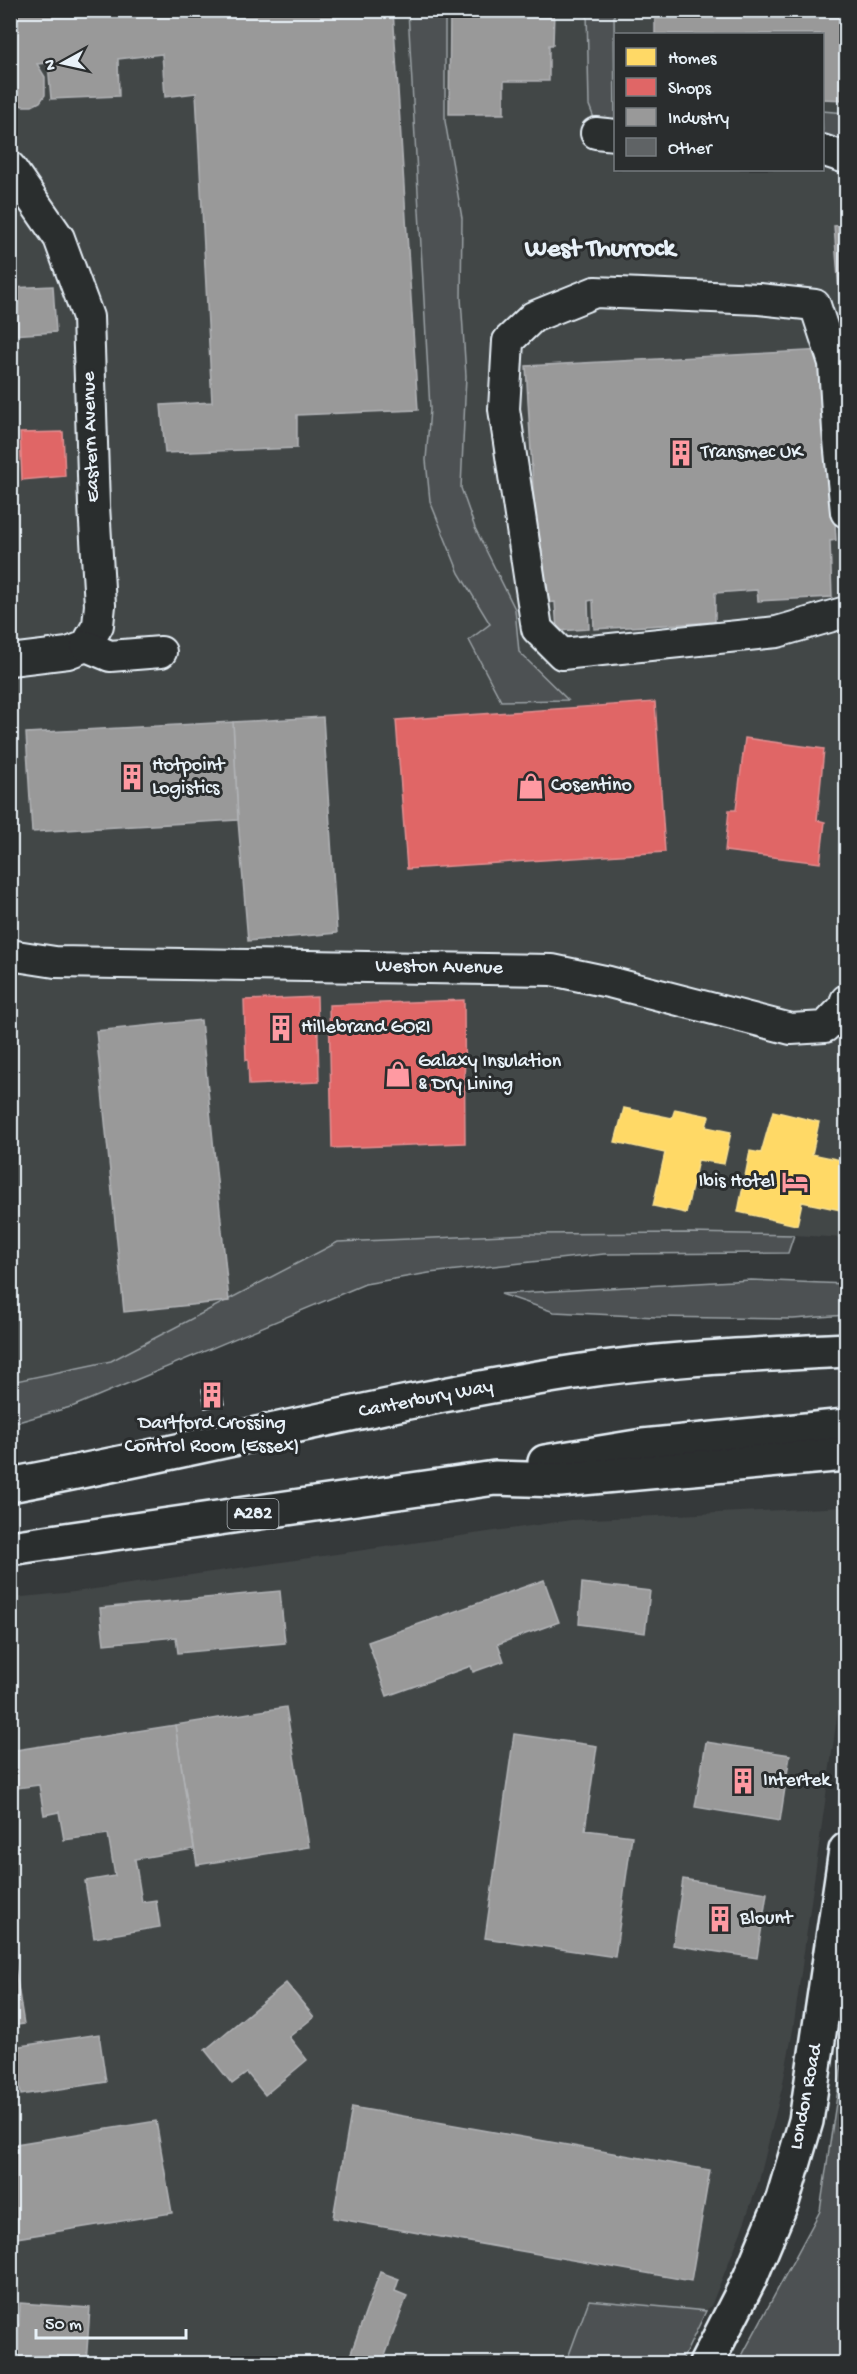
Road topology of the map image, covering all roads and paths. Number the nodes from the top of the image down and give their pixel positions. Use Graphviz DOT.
graph roads {
  1 [pos="824,151"];
  2 [pos="846,158"];
  3 [pos="10,166"];
  4 [pos="846,512"];
  5 [pos="846,612"];
  6 [pos="86,646"];
  7 [pos="160,652"];
  8 [pos="10,660"];
  9 [pos="10,955"];
  10 [pos="846,1000"];
  11 [pos="846,1350"];
  12 [pos="846,1426"];
  13 [pos="846,1454"];
  14 [pos="495,1478"];
  15 [pos="10,1485"];
  16 [pos="10,1548"];
  17 [pos="846,1850"];
  18 [pos="706,2364"];
  1 -- 2 [label="street"];
  3 -- 6 [label="street, Eastern Avenue"];
  4 -- 5 [label="street"];
  6 -- 7 [label="street"];
  6 -- 8 [label="street"];
  9 -- 10 [label="street, Weston Avenue"];
  11 -- 15 [label="main road, Canterbury Way"];
  12 -- 14 [label="main road, A282"];
  13 -- 14 [label="main road, A282"];
  14 -- 16 [label="main road, A282"];
  17 -- 18 [label="main road, London Road"];
}
